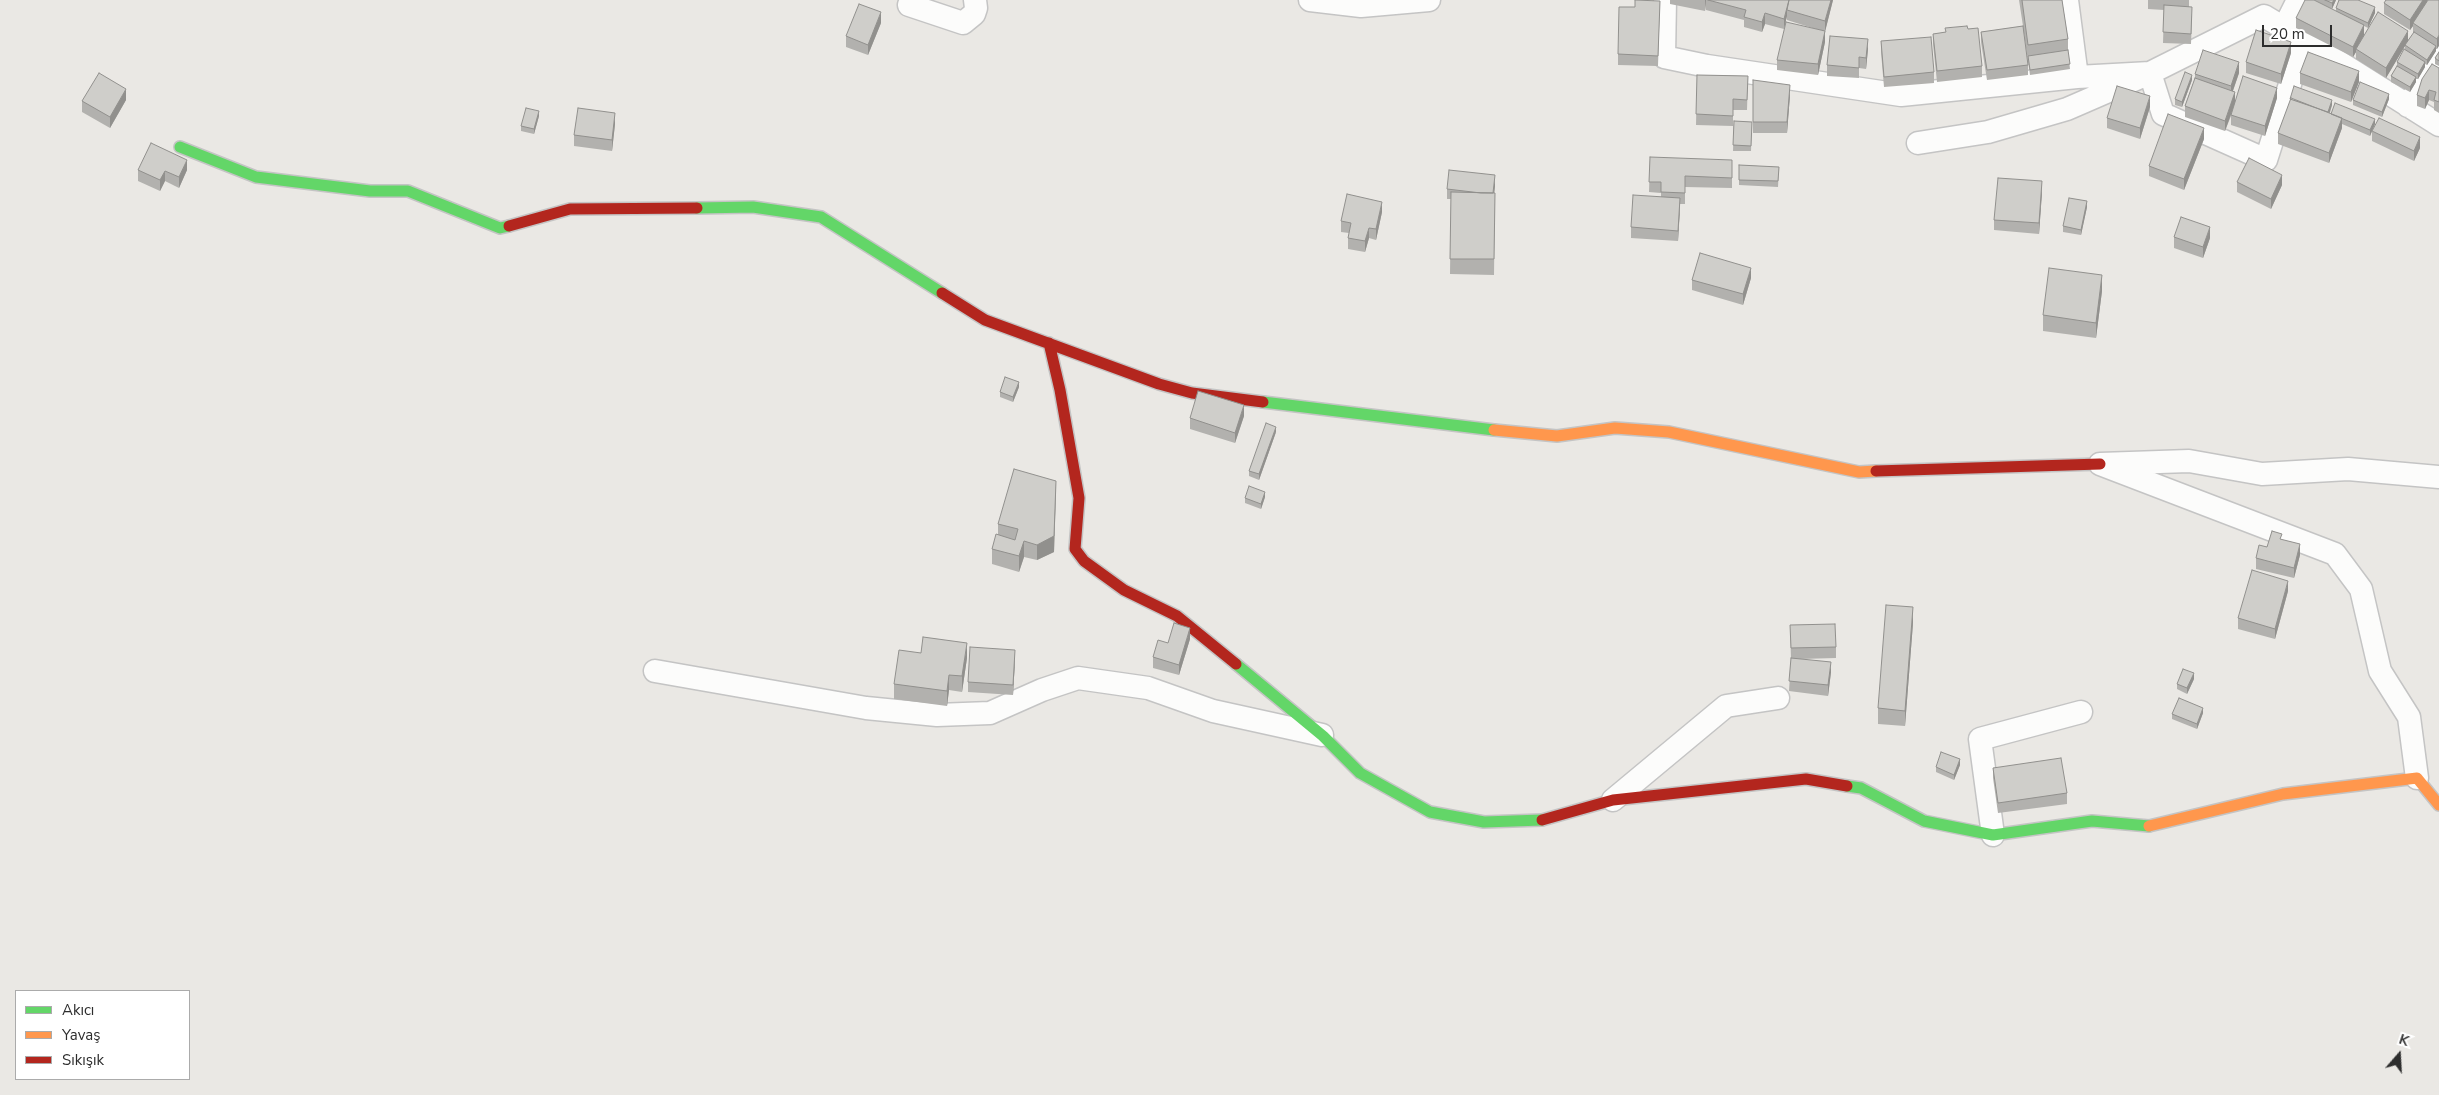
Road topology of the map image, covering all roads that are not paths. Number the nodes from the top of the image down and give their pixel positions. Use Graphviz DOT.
graph roads {
  1 [pos="975,0"];
  2 [pos="1310,0"];
  3 [pos="1429,0"];
  4 [pos="1665,0"];
  5 [pos="2067,0"];
  6 [pos="2298,0"];
  7 [pos="909,5"];
  8 [pos="2284,28"];
  9 [pos="2304,40"];
  10 [pos="2439,54"];
  11 [pos="2150,73"];
  12 [pos="2077,77"];
  13 [pos="2408,106"];
  14 [pos="2439,125"];
  15 [pos="1918,144"];
  16 [pos="180,146"];
  17 [pos="1049,343"];
  18 [pos="2100,464"];
  19 [pos="2439,477"];
  20 [pos="655,671"];
  21 [pos="1778,698"];
  22 [pos="2081,712"];
  23 [pos="1323,736"];
  24 [pos="2417,778"];
  25 [pos="1613,800"];
  26 [pos="2439,805"];
  27 [pos="1993,835"];
  1 -- 7 [label="street"];
  2 -- 3 [label="street"];
  4 -- 12 [label="street"];
  5 -- 12 [label="street"];
  6 -- 8 [label="street"];
  8 -- 9 [label="street"];
  8 -- 11 [label="street"];
  9 -- 11 [label="street"];
  9 -- 13 [label="street"];
  10 -- 13 [label="street"];
  11 -- 12 [label="street"];
  11 -- 15 [label="street"];
  13 -- 14 [label="street"];
  16 -- 17 [label="street"];
  17 -- 18 [label="street"];
  17 -- 23 [label="street"];
  18 -- 19 [label="street"];
  18 -- 24 [label="street"];
  20 -- 23 [label="street"];
  21 -- 25 [label="street"];
  22 -- 27 [label="street"];
  23 -- 25 [label="street"];
  24 -- 26 [label="street"];
  24 -- 27 [label="street"];
  25 -- 27 [label="street"];
}
